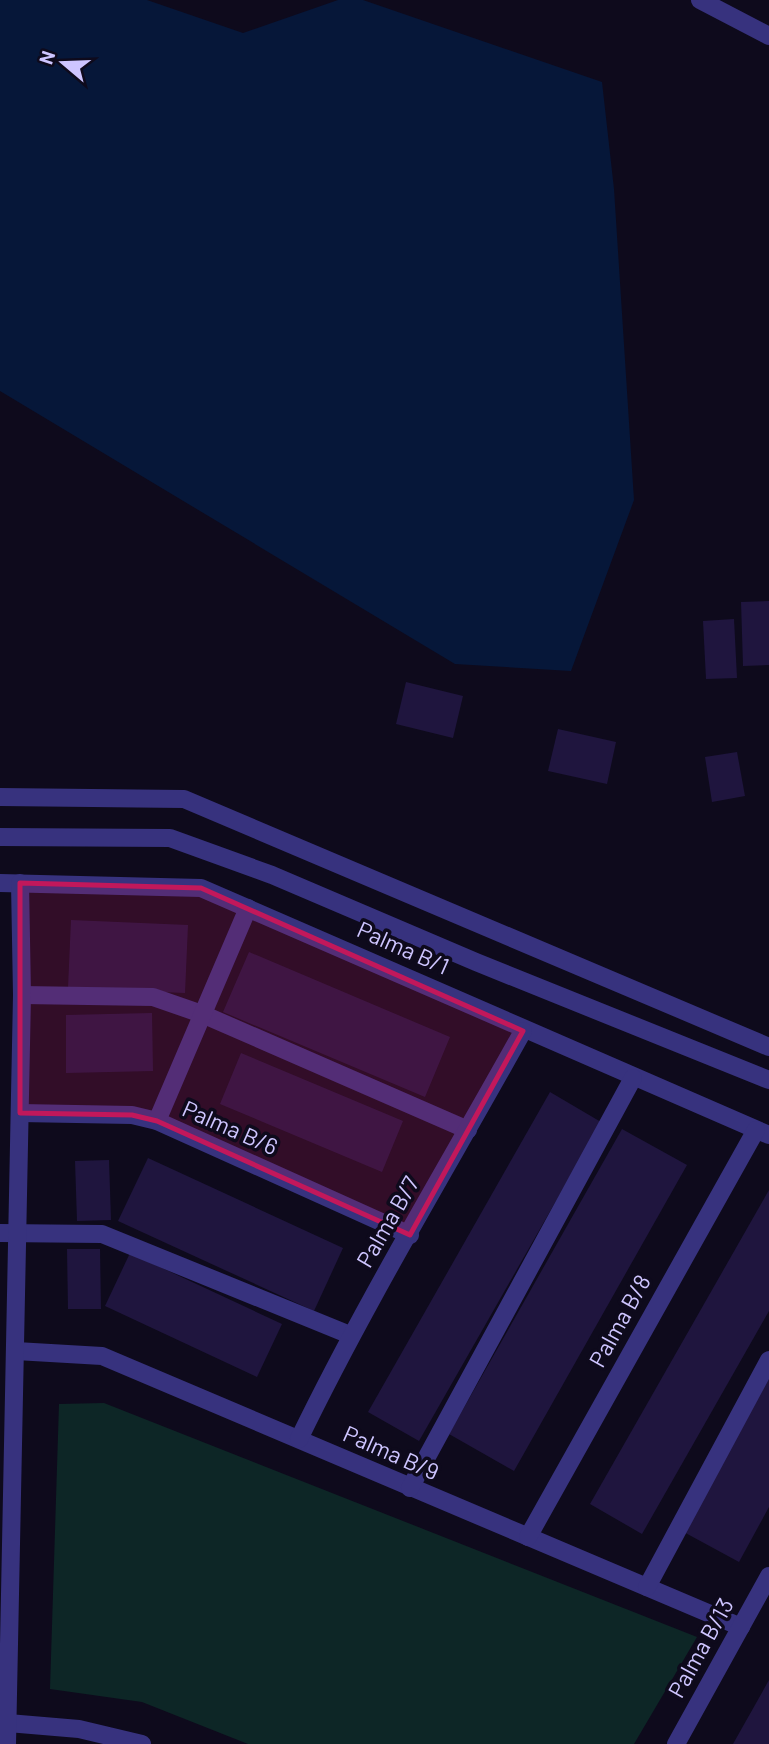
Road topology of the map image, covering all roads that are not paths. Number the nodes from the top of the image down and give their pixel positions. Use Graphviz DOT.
graph roads {
  1 [pos="700,0"];
  2 [pos="769,36"];
  3 [pos="0,797"];
  4 [pos="0,837"];
  5 [pos="0,883"];
  6 [pos="20,883"];
  7 [pos="248,908"];
  8 [pos="22,995"];
  9 [pos="202,1014"];
  10 [pos="523,1031"];
  11 [pos="769,1047"];
  12 [pos="633,1077"];
  13 [pos="769,1080"];
  14 [pos="20,1113"];
  15 [pos="157,1121"];
  16 [pos="468,1130"];
  17 [pos="762,1133"];
  18 [pos="8,1233"];
  19 [pos="410,1235"];
  20 [pos="350,1335"];
  21 [pos="16,1351"];
  22 [pos="769,1360"];
  23 [pos="299,1439"];
  24 [pos="410,1488"];
  25 [pos="6,1527"];
  26 [pos="528,1536"];
  27 [pos="769,1576"];
  28 [pos="646,1587"];
  29 [pos="741,1627"];
  30 [pos="8,1723"];
  31 [pos="7,1744"];
  32 [pos="142,1744"];
  33 [pos="676,1744"];
  1 -- 2 [label="street"];
  3 -- 11 [label="street"];
  4 -- 13 [label="street"];
  5 -- 6 [label="street, Palma B/1"];
  6 -- 7 [label="street, Palma B/1"];
  6 -- 8 [label="street"];
  7 -- 9 [label="street"];
  7 -- 10 [label="street, Palma B/1"];
  8 -- 9 [label="street"];
  8 -- 14 [label="street"];
  9 -- 15 [label="street"];
  9 -- 16 [label="street"];
  10 -- 12 [label="street, Palma B/1"];
  10 -- 16 [label="street, Palma B/7"];
  12 -- 17 [label="street, Palma B/1"];
  12 -- 24 [label="street"];
  14 -- 15 [label="street, Palma B/6"];
  14 -- 18 [label="street"];
  15 -- 19 [label="street, Palma B/6"];
  16 -- 19 [label="street, Palma B/7"];
  17 -- 26 [label="street, Palma B/8"];
  18 -- 20 [label="street"];
  18 -- 21 [label="street"];
  19 -- 20 [label="street, Palma B/7"];
  20 -- 23 [label="street, Palma B/7"];
  21 -- 23 [label="street, Palma B/9"];
  21 -- 25 [label="street"];
  22 -- 28 [label="street"];
  23 -- 24 [label="street, Palma B/9"];
  24 -- 26 [label="street, Palma B/9"];
  25 -- 30 [label="street"];
  26 -- 28 [label="street, Palma B/9"];
  27 -- 29 [label="street, Palma B/13"];
  28 -- 29 [label="street, Palma B/9"];
  29 -- 33 [label="street, Palma B/13"];
  30 -- 31 [label="street"];
  30 -- 32 [label="street"];
}
